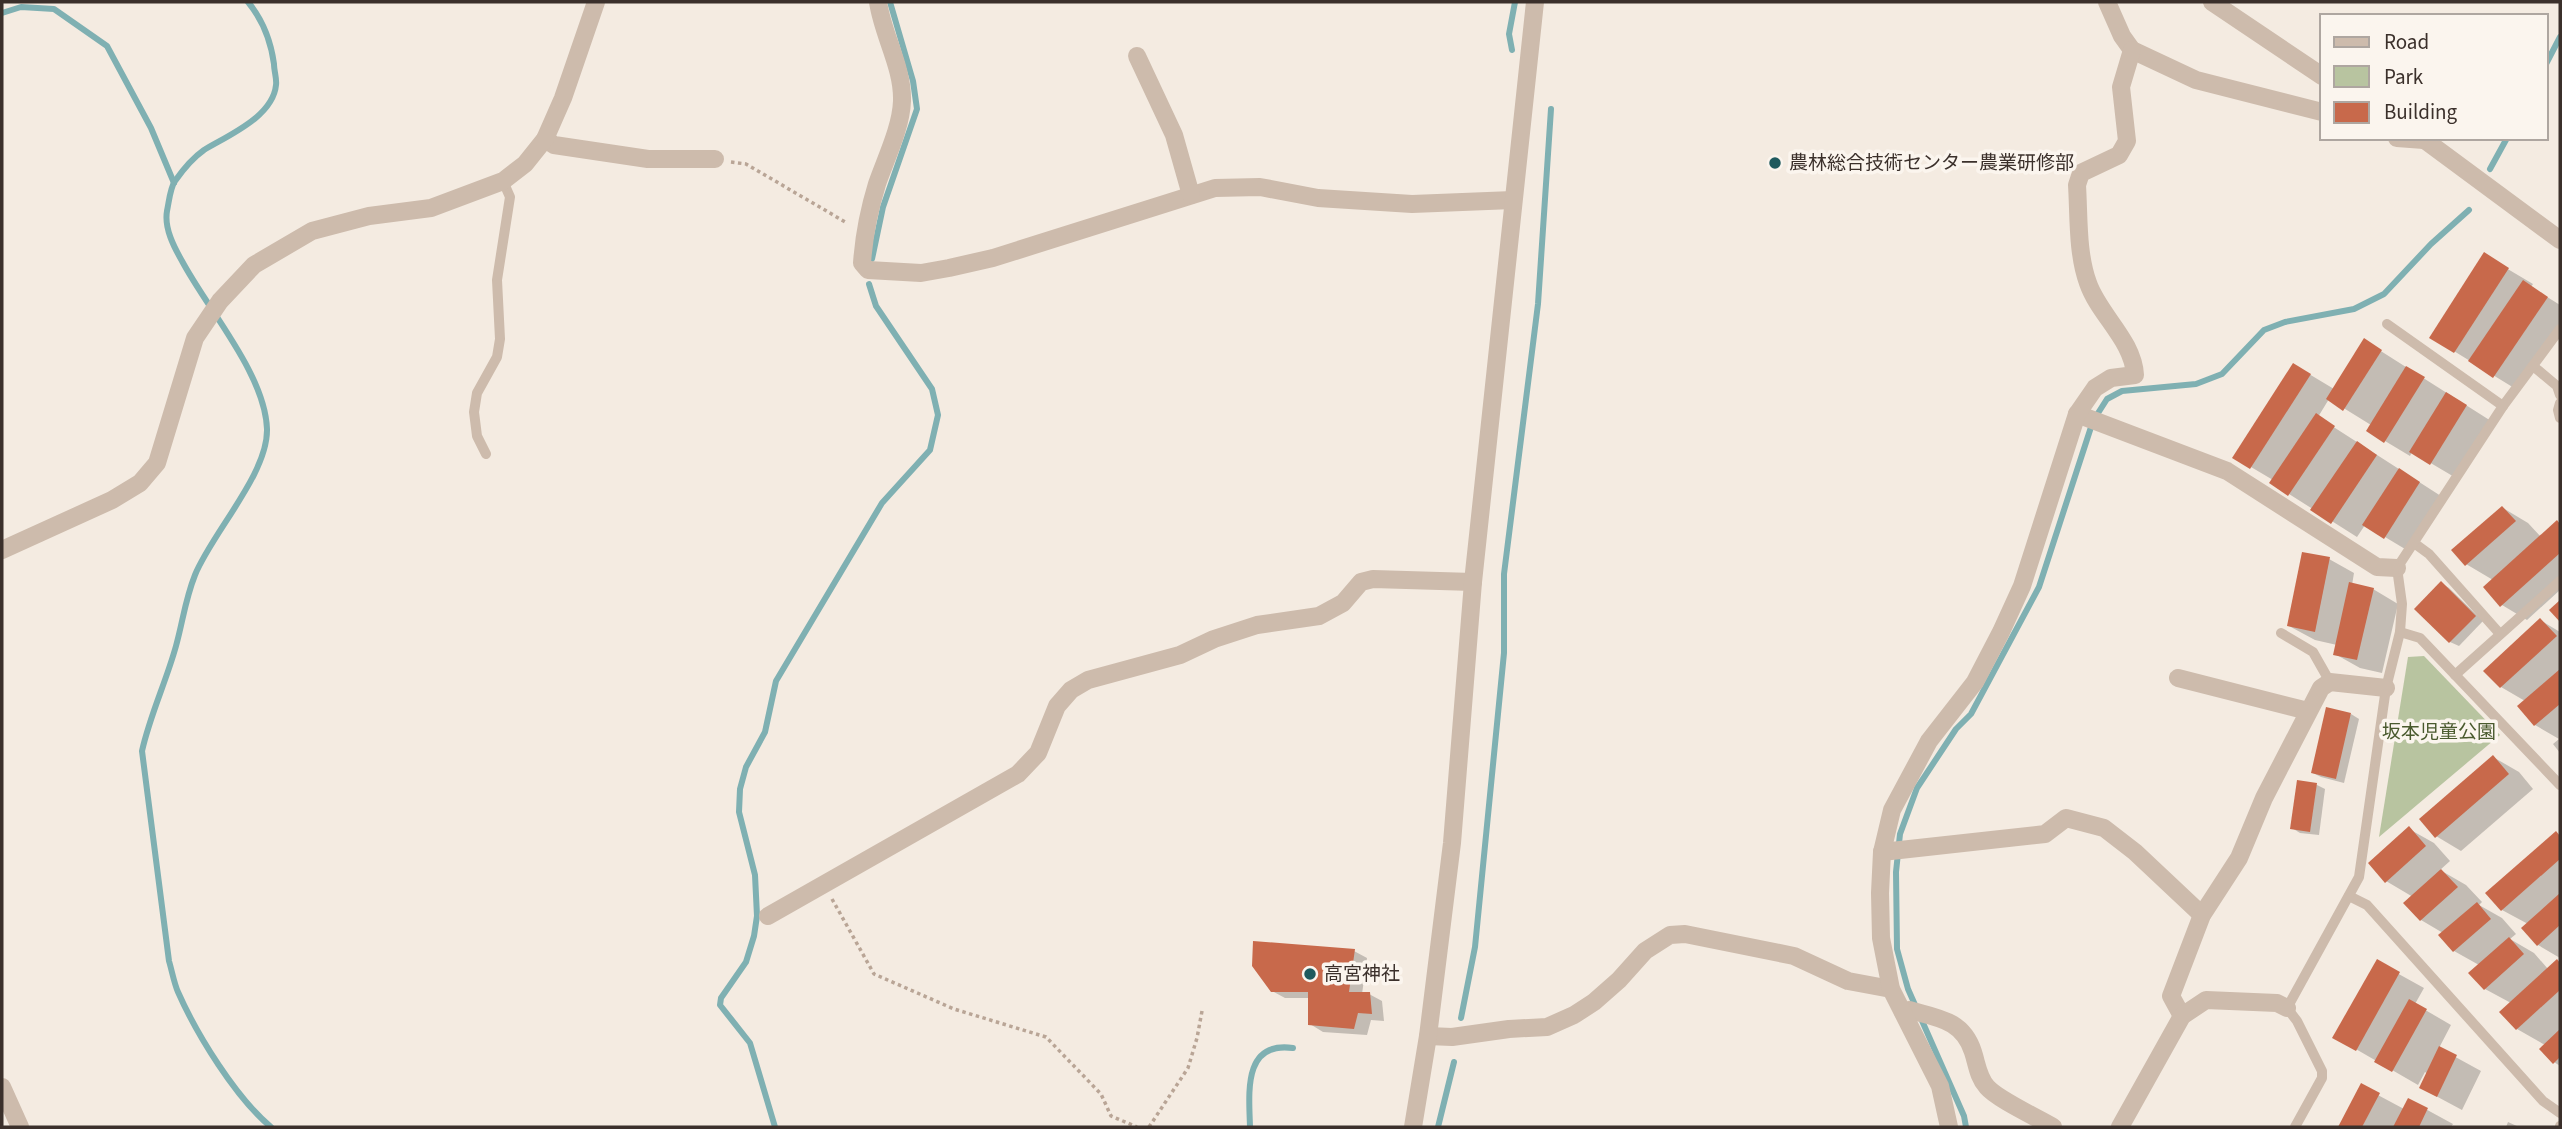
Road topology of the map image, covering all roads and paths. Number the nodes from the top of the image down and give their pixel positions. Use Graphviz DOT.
graph roads {
  1 [pos="596,2"];
  2 [pos="878,2"];
  3 [pos="1535,2"];
  4 [pos="2107,2"];
  5 [pos="2217,3"];
  6 [pos="2132,50"];
  7 [pos="1137,56"];
  8 [pos="2320,75"];
  9 [pos="2320,111"];
  10 [pos="545,139"];
  11 [pos="2424,140"];
  12 [pos="715,159"];
  13 [pos="503,181"];
  14 [pos="1191,195"];
  15 [pos="1513,200"];
  16 [pos="864,233"];
  17 [pos="2560,240"];
  18 [pos="2387,324"];
  19 [pos="2560,329"];
  20 [pos="2533,366"];
  21 [pos="2560,395"];
  22 [pos="2560,403"];
  23 [pos="2503,406"];
  24 [pos="2077,414"];
  25 [pos="2560,418"];
  26 [pos="486,454"];
  27 [pos="2414,543"];
  28 [pos="2,550"];
  29 [pos="2397,568"];
  30 [pos="2560,581"];
  31 [pos="1473,582"];
  32 [pos="2400,632"];
  33 [pos="2281,633"];
  34 [pos="2500,634"];
  35 [pos="2455,675"];
  36 [pos="2178,678"];
  37 [pos="2330,682"];
  38 [pos="2386,688"];
  39 [pos="2308,711"];
  40 [pos="2560,785"];
  41 [pos="1882,852"];
  42 [pos="824,885"];
  43 [pos="2348,896"];
  44 [pos="2202,915"];
  45 [pos="768,916"];
  46 [pos="1891,989"];
  47 [pos="2287,1008"];
  48 [pos="1202,1011"];
  49 [pos="1903,1012"];
  50 [pos="2182,1016"];
  51 [pos="1428,1036"];
  52 [pos="2,1087"];
  53 [pos="2560,1113"];
  54 [pos="20,1127"];
  55 [pos="1137,1127"];
  56 [pos="1149,1127"];
  57 [pos="1413,1127"];
  58 [pos="1949,1127"];
  59 [pos="2053,1127"];
  60 [pos="2120,1127"];
  61 [pos="2295,1127"];
  1 -- 10 [label="street"];
  2 -- 16 [label="street"];
  3 -- 15 [label="street"];
  4 -- 6 [label="street"];
  5 -- 8 [label="street"];
  6 -- 9 [label="street"];
  6 -- 24 [label="street"];
  7 -- 14 [label="street"];
  10 -- 12 [label="street"];
  10 -- 13 [label="street"];
  11 -- 17 [label="street"];
  12 -- 16 [label="path"];
  13 -- 26 [label="lane"];
  13 -- 28 [label="street"];
  14 -- 15 [label="street"];
  14 -- 16 [label="street"];
  15 -- 31 [label="street"];
  18 -- 23 [label="lane"];
  19 -- 20 [label="lane"];
  20 -- 21 [label="lane"];
  20 -- 23 [label="lane"];
  22 -- 25 [label="lane"];
  23 -- 27 [label="lane"];
  24 -- 29 [label="street"];
  24 -- 41 [label="street"];
  27 -- 29 [label="lane"];
  27 -- 34 [label="lane"];
  29 -- 32 [label="lane"];
  30 -- 34 [label="lane"];
  31 -- 42 [label="street"];
  31 -- 51 [label="street"];
  32 -- 35 [label="lane"];
  32 -- 38 [label="lane"];
  33 -- 37 [label="lane"];
  34 -- 35 [label="lane"];
  35 -- 40 [label="lane"];
  36 -- 39 [label="street"];
  37 -- 38 [label="street"];
  37 -- 39 [label="street"];
  38 -- 43 [label="lane"];
  39 -- 44 [label="street"];
  41 -- 44 [label="street"];
  41 -- 46 [label="street"];
  42 -- 45 [label="street"];
  42 -- 55 [label="path"];
  43 -- 47 [label="lane"];
  43 -- 53 [label="lane"];
  44 -- 50 [label="street"];
  46 -- 49 [label="street"];
  46 -- 51 [label="street"];
  47 -- 50 [label="street"];
  47 -- 61 [label="lane"];
  48 -- 56 [label="path"];
  49 -- 58 [label="street"];
  49 -- 59 [label="street"];
  50 -- 60 [label="street"];
  51 -- 57 [label="street"];
  52 -- 54 [label="street"];
}
